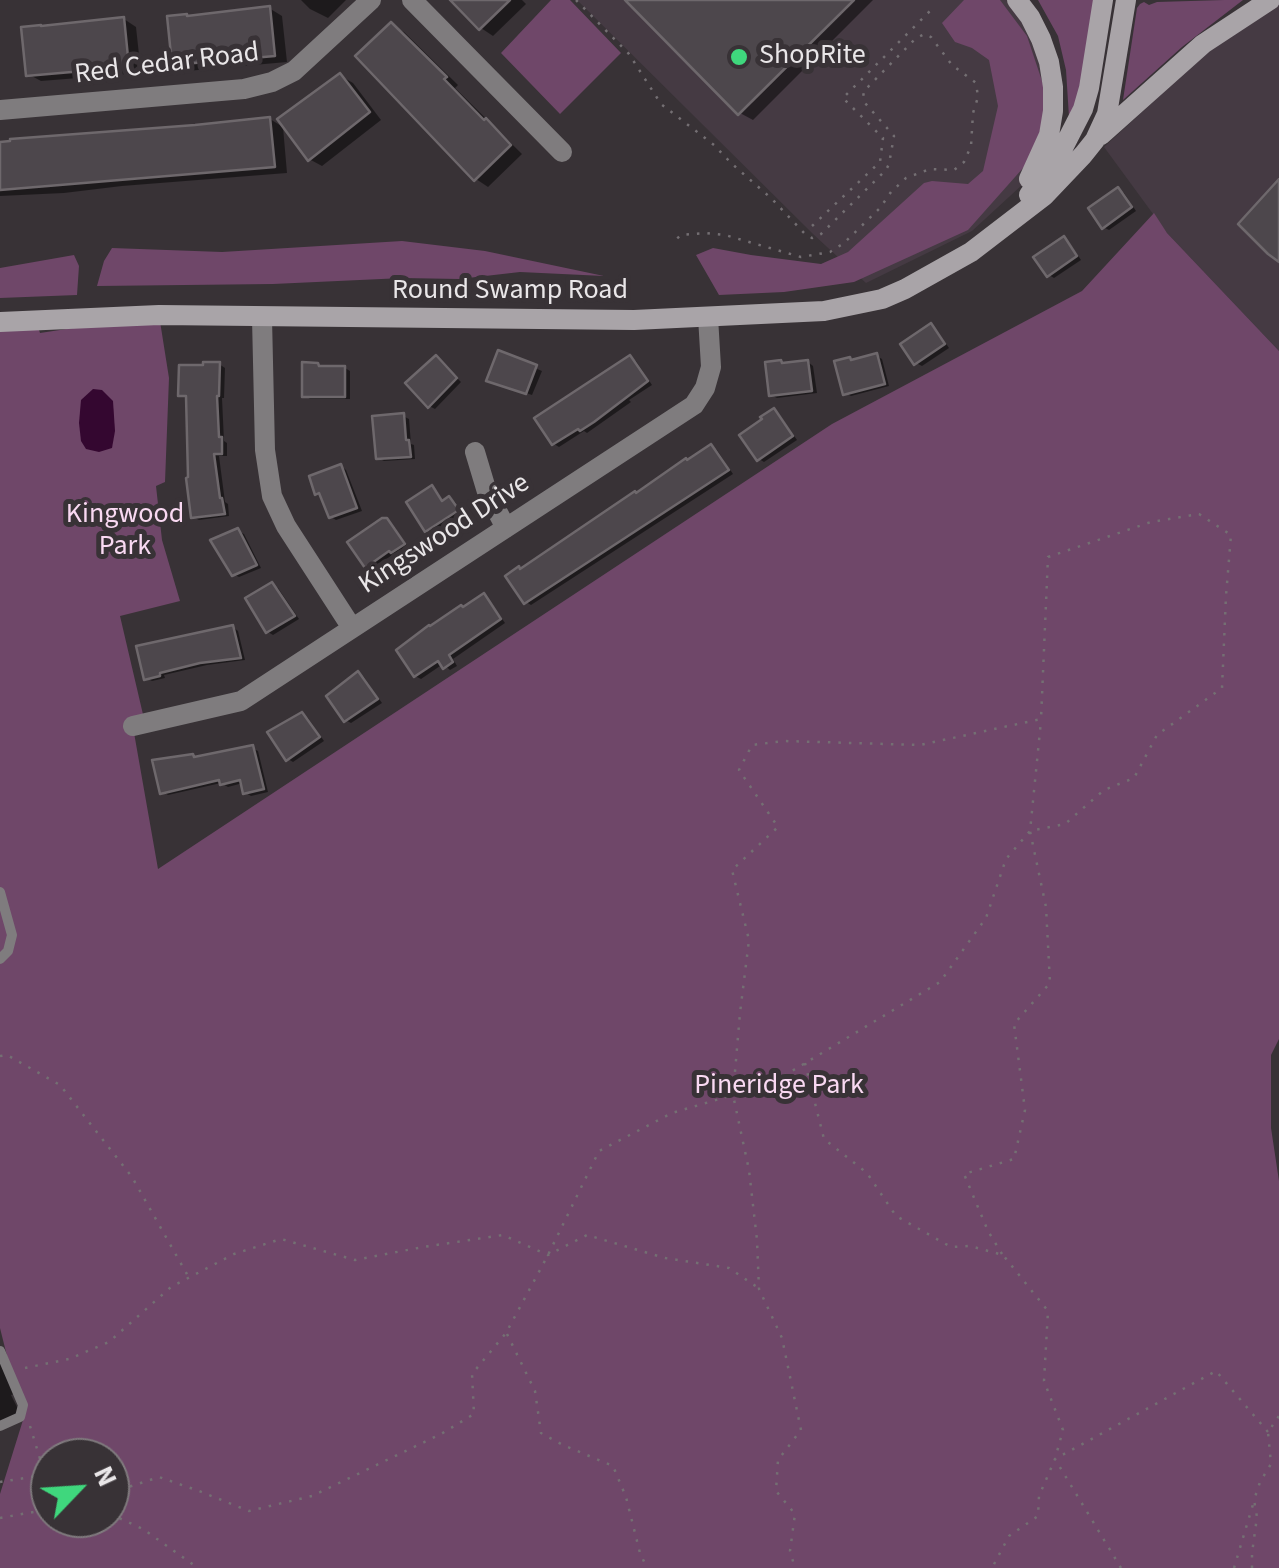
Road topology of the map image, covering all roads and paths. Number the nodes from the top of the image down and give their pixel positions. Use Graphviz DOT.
graph roads {
  1 [pos="371,0"];
  2 [pos="412,0"];
  3 [pos="576,0"];
  4 [pos="1017,0"];
  5 [pos="1103,0"];
  6 [pos="1126,0"];
  7 [pos="1270,0"];
  8 [pos="935,6"];
  9 [pos="0,110"];
  10 [pos="1095,140"];
  11 [pos="562,152"];
  12 [pos="812,226"];
  13 [pos="1000,232"];
  14 [pos="672,244"];
  15 [pos="708,317"];
  16 [pos="262,318"];
  17 [pos="0,322"];
  18 [pos="474,452"];
  19 [pos="506,528"];
  20 [pos="352,628"];
  21 [pos="1042,719"];
  22 [pos="133,726"];
  23 [pos="1030,831"];
  24 [pos="0,892"];
  25 [pos="0,959"];
  26 [pos="0,1056"];
  27 [pos="805,1062"];
  28 [pos="734,1095"];
  29 [pos="548,1254"];
  30 [pos="1003,1255"];
  31 [pos="189,1277"];
  32 [pos="759,1289"];
  33 [pos="506,1332"];
  34 [pos="0,1352"];
  35 [pos="9,1372"];
  36 [pos="23,1405"];
  37 [pos="1279,1416"];
  38 [pos="0,1426"];
  39 [pos="1268,1432"];
  40 [pos="33,1438"];
  41 [pos="1055,1459"];
  42 [pos="30,1477"];
  43 [pos="0,1482"];
  44 [pos="130,1486"];
  45 [pos="1254,1500"];
  46 [pos="30,1513"];
  47 [pos="0,1518"];
  48 [pos="130,1523"];
  49 [pos="198,1568"];
  50 [pos="647,1568"];
  51 [pos="795,1568"];
  52 [pos="992,1568"];
  53 [pos="1121,1568"];
  54 [pos="1234,1568"];
  55 [pos="1252,1568"];
  1 -- 9 [label="street, Red Cedar Road"];
  2 -- 11 [label="street"];
  3 -- 14 [label="path"];
  4 -- 13 [label="main road"];
  5 -- 13 [label="main road, Round Swamp Road"];
  6 -- 10 [label="main road, Round Swamp Road"];
  7 -- 10 [label="main road"];
  8 -- 12 [label="path"];
  10 -- 13 [label="main road, Round Swamp Road"];
  13 -- 15 [label="main road, Round Swamp Road"];
  15 -- 16 [label="main road, Round Swamp Road"];
  15 -- 19 [label="street, Kingswood Drive"];
  16 -- 17 [label="main road, Round Swamp Road"];
  16 -- 20 [label="street"];
  18 -- 19 [label="street"];
  19 -- 20 [label="street, Kingswood Drive"];
  20 -- 22 [label="street, Kingswood Drive"];
  21 -- 23 [label="path"];
  21 -- 23 [label="path"];
  21 -- 28 [label="path"];
  23 -- 27 [label="path"];
  23 -- 30 [label="path"];
  24 -- 25 [label="lane"];
  26 -- 31 [label="path"];
  27 -- 28 [label="path"];
  27 -- 30 [label="path"];
  28 -- 29 [label="path"];
  28 -- 32 [label="path"];
  29 -- 31 [label="path"];
  29 -- 32 [label="path"];
  29 -- 33 [label="path"];
  30 -- 41 [label="path"];
  31 -- 35 [label="path"];
  32 -- 51 [label="path"];
  33 -- 44 [label="path"];
  33 -- 50 [label="path"];
  34 -- 35 [label="lane"];
  35 -- 36 [label="lane"];
  36 -- 38 [label="lane"];
  36 -- 40 [label="path"];
  37 -- 39 [label="path"];
  39 -- 41 [label="path"];
  39 -- 45 [label="path"];
  41 -- 52 [label="path"];
  41 -- 53 [label="path"];
  42 -- 43 [label="path"];
  45 -- 54 [label="path"];
  45 -- 55 [label="path"];
  46 -- 47 [label="path"];
  48 -- 49 [label="path"];
}
